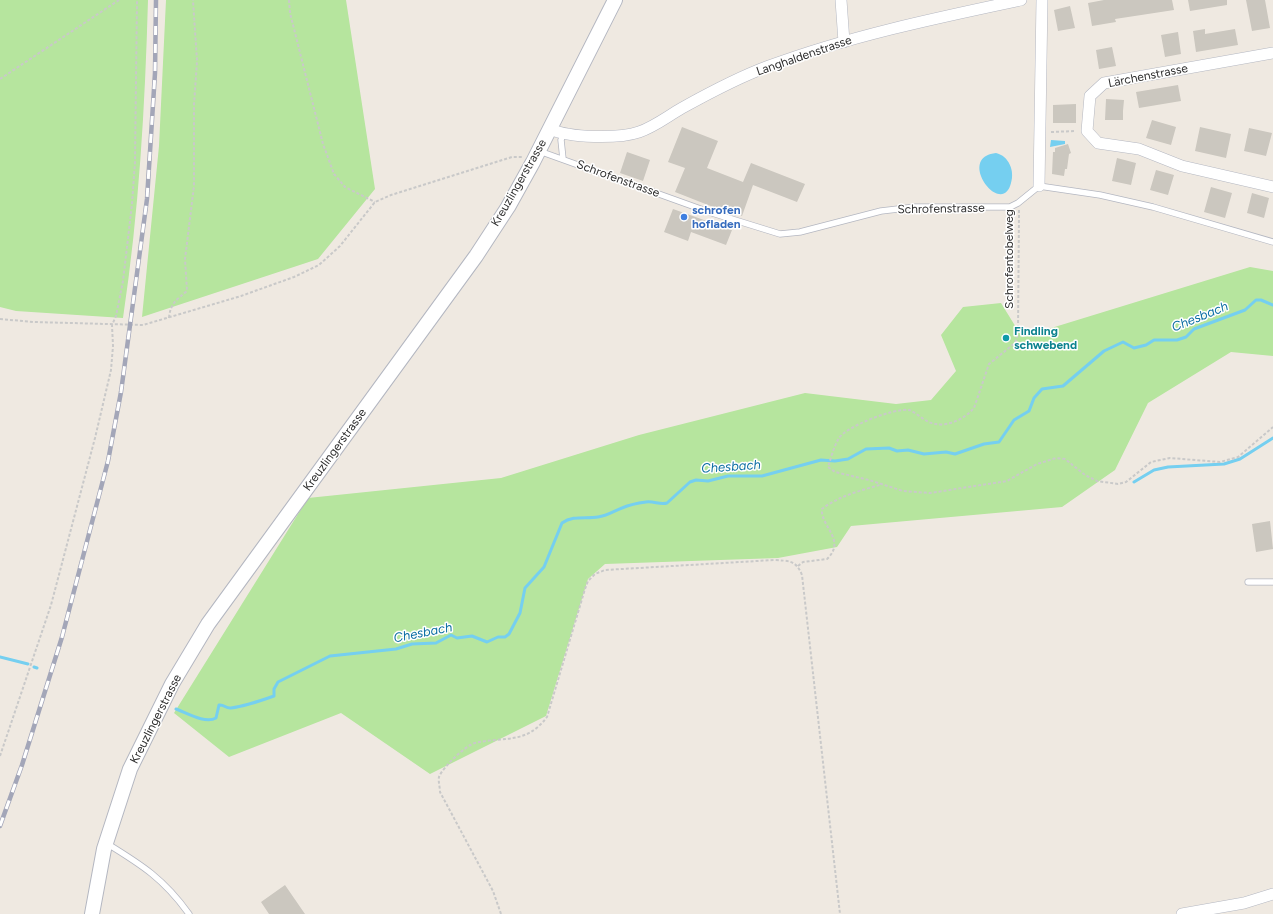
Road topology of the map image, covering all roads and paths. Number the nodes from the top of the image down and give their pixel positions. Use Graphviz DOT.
graph roads {
  1 [pos="118,0"];
  2 [pos="137,0"];
  3 [pos="193,0"];
  4 [pos="289,0"];
  5 [pos="615,0"];
  6 [pos="841,0"];
  7 [pos="1021,0"];
  8 [pos="1042,0"];
  9 [pos="995,3"];
  10 [pos="844,42"];
  11 [pos="1273,53"];
  12 [pos="0,80"];
  13 [pos="550,129"];
  14 [pos="1087,131"];
  15 [pos="1040,132"];
  16 [pos="564,133"];
  17 [pos="536,156"];
  18 [pos="563,159"];
  19 [pos="1038,186"];
  20 [pos="1273,186"];
  21 [pos="375,202"];
  22 [pos="1018,203"];
  23 [pos="1273,242"];
  24 [pos="0,318"];
  25 [pos="169,319"];
  26 [pos="112,325"];
  27 [pos="1273,427"];
  28 [pos="880,485"];
  29 [pos="798,566"];
  30 [pos="1248,582"];
  31 [pos="1273,582"];
  32 [pos="0,756"];
  33 [pos="106,843"];
  34 [pos="1273,894"];
  35 [pos="92,914"];
  36 [pos="189,914"];
  37 [pos="501,914"];
  38 [pos="840,914"];
  39 [pos="1182,914"];
  1 -- 12 [label="path"];
  2 -- 26 [label="path"];
  3 -- 25 [label="path"];
  4 -- 21 [label="path"];
  5 -- 13 [label="street, Kreuzlingerstrasse"];
  6 -- 10 [label="street"];
  7 -- 9 [label="street, Langhaldenstrasse"];
  8 -- 15 [label="street"];
  9 -- 10 [label="street, Langhaldenstrasse"];
  10 -- 16 [label="street, Langhaldenstrasse"];
  11 -- 14 [label="street, Lärchenstrasse"];
  13 -- 16 [label="street, Langhaldenstrasse"];
  13 -- 17 [label="street, Kreuzlingerstrasse"];
  14 -- 15 [label="path"];
  14 -- 20 [label="street"];
  15 -- 19 [label="street"];
  16 -- 18 [label="lane, Schrofenstrasse"];
  17 -- 18 [label="lane, Schrofenstrasse"];
  17 -- 21 [label="path"];
  17 -- 33 [label="street, Kreuzlingerstrasse"];
  18 -- 22 [label="lane, Schrofenstrasse"];
  19 -- 22 [label="lane, Schrofenstrasse"];
  19 -- 23 [label="lane"];
  21 -- 25 [label="path"];
  22 -- 28 [label="path, Schrofentobelweg"];
  24 -- 26 [label="path"];
  25 -- 26 [label="path"];
  26 -- 32 [label="path"];
  27 -- 28 [label="path"];
  28 -- 29 [label="path"];
  29 -- 37 [label="path"];
  29 -- 38 [label="path"];
  30 -- 31 [label="lane"];
  33 -- 35 [label="street, Kreuzlingerstrasse"];
  33 -- 36 [label="lane"];
  34 -- 39 [label="street"];
}
